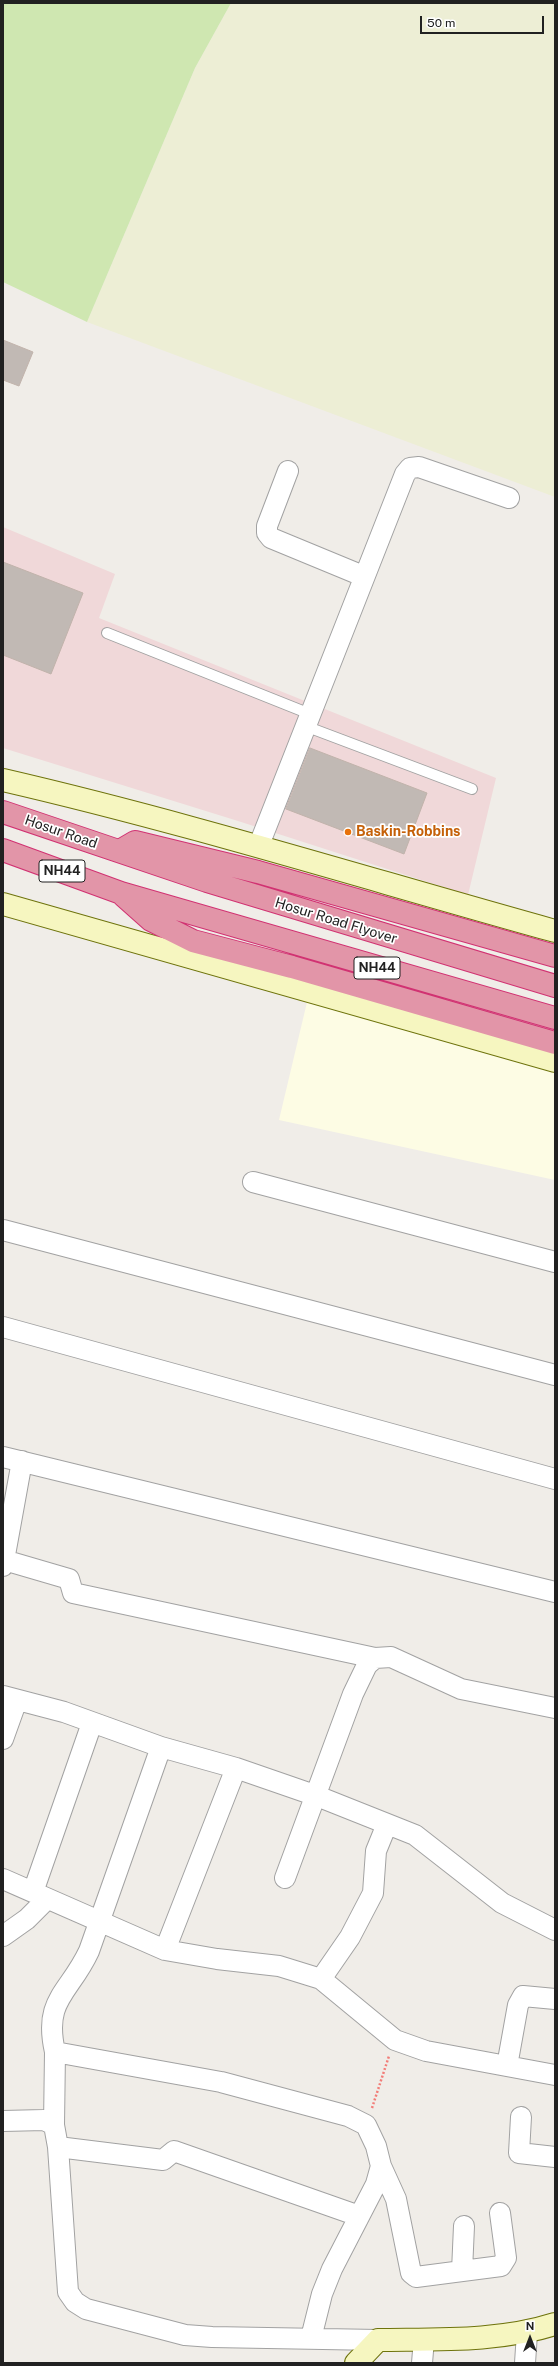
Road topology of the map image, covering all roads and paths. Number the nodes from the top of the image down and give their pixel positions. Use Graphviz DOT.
graph roads {
  1 [pos="288,471"];
  2 [pos="509,498"];
  3 [pos="363,576"];
  4 [pos="107,633"];
  5 [pos="307,720"];
  6 [pos="3,780"];
  7 [pos="472,789"];
  8 [pos="3,812"];
  9 [pos="258,845"];
  10 [pos="3,850"];
  11 [pos="118,851"];
  12 [pos="121,892"];
  13 [pos="3,904"];
  14 [pos="555,931"];
  15 [pos="555,956"];
  16 [pos="555,986"];
  17 [pos="555,1018"];
  18 [pos="555,1043"];
  19 [pos="555,1061"];
  20 [pos="253,1182"];
  21 [pos="3,1230"];
  22 [pos="555,1262"];
  23 [pos="3,1327"];
  24 [pos="555,1375"];
  25 [pos="3,1457"];
  26 [pos="22,1461"];
  27 [pos="555,1479"];
  28 [pos="4,1563"];
  29 [pos="555,1592"];
  30 [pos="375,1658"];
  31 [pos="10,1698"];
  32 [pos="555,1708"];
  33 [pos="92,1723"];
  34 [pos="3,1739"];
  35 [pos="161,1747"];
  36 [pos="236,1768"];
  37 [pos="317,1796"];
  38 [pos="387,1824"];
  39 [pos="285,1878"];
  40 [pos="3,1879"];
  41 [pos="40,1896"];
  42 [pos="98,1922"];
  43 [pos="555,1930"];
  44 [pos="3,1936"];
  45 [pos="165,1950"];
  46 [pos="321,1980"];
  47 [pos="555,1999"];
  48 [pos="394,2040"];
  49 [pos="55,2052"];
  50 [pos="507,2066"];
  51 [pos="555,2075"];
  52 [pos="521,2117"];
  53 [pos="3,2121"];
  54 [pos="366,2125"];
  55 [pos="54,2126"];
  56 [pos="58,2147"];
  57 [pos="555,2157"];
  58 [pos="380,2166"];
  59 [pos="500,2213"];
  60 [pos="359,2216"];
  61 [pos="464,2226"];
  62 [pos="462,2272"];
  63 [pos="555,2324"];
  64 [pos="527,2333"];
  65 [pos="311,2338"];
  66 [pos="424,2339"];
  67 [pos="378,2340"];
  68 [pos="360,2361"];
  69 [pos="422,2363"];
  70 [pos="525,2363"];
  1 -- 3 [label="street"];
  2 -- 3 [label="street"];
  3 -- 5 [label="street"];
  4 -- 5 [label="lane"];
  5 -- 7 [label="lane"];
  5 -- 9 [label="street"];
  6 -- 9 [label="street"];
  8 -- 11 [label="highway, Hosur Road / NH44"];
  9 -- 14 [label="street"];
  10 -- 12 [label="highway, NH44"];
  11 -- 15 [label="highway"];
  11 -- 16 [label="highway, Hosur Road Flyover / NH44"];
  12 -- 17 [label="highway, NH44"];
  12 -- 18 [label="highway"];
  13 -- 19 [label="street"];
  20 -- 22 [label="street"];
  21 -- 24 [label="street"];
  23 -- 27 [label="street"];
  25 -- 26 [label="street"];
  26 -- 28 [label="street"];
  26 -- 29 [label="street"];
  28 -- 30 [label="street"];
  30 -- 32 [label="street"];
  30 -- 37 [label="street"];
  31 -- 33 [label="street"];
  31 -- 34 [label="street"];
  33 -- 35 [label="street"];
  33 -- 41 [label="street"];
  35 -- 36 [label="street"];
  35 -- 42 [label="street"];
  36 -- 37 [label="street"];
  36 -- 45 [label="street"];
  37 -- 38 [label="street"];
  37 -- 39 [label="street"];
  38 -- 43 [label="street"];
  38 -- 46 [label="street"];
  40 -- 41 [label="street"];
  41 -- 42 [label="street"];
  41 -- 44 [label="street"];
  42 -- 45 [label="street"];
  42 -- 49 [label="street"];
  45 -- 46 [label="street"];
  46 -- 48 [label="street"];
  47 -- 50 [label="street"];
  48 -- 50 [label="street"];
  48 -- 54 [label="path"];
  49 -- 54 [label="street"];
  49 -- 55 [label="street"];
  50 -- 51 [label="street"];
  52 -- 57 [label="street"];
  53 -- 55 [label="street"];
  54 -- 58 [label="street"];
  55 -- 56 [label="street"];
  56 -- 60 [label="street"];
  56 -- 65 [label="street"];
  58 -- 60 [label="street"];
  58 -- 62 [label="street"];
  59 -- 62 [label="street"];
  60 -- 65 [label="street"];
  61 -- 62 [label="street"];
  63 -- 64 [label="street"];
  64 -- 66 [label="street"];
  64 -- 70 [label="street"];
  65 -- 67 [label="street"];
  66 -- 67 [label="street"];
  66 -- 69 [label="street"];
  67 -- 68 [label="street"];
}
